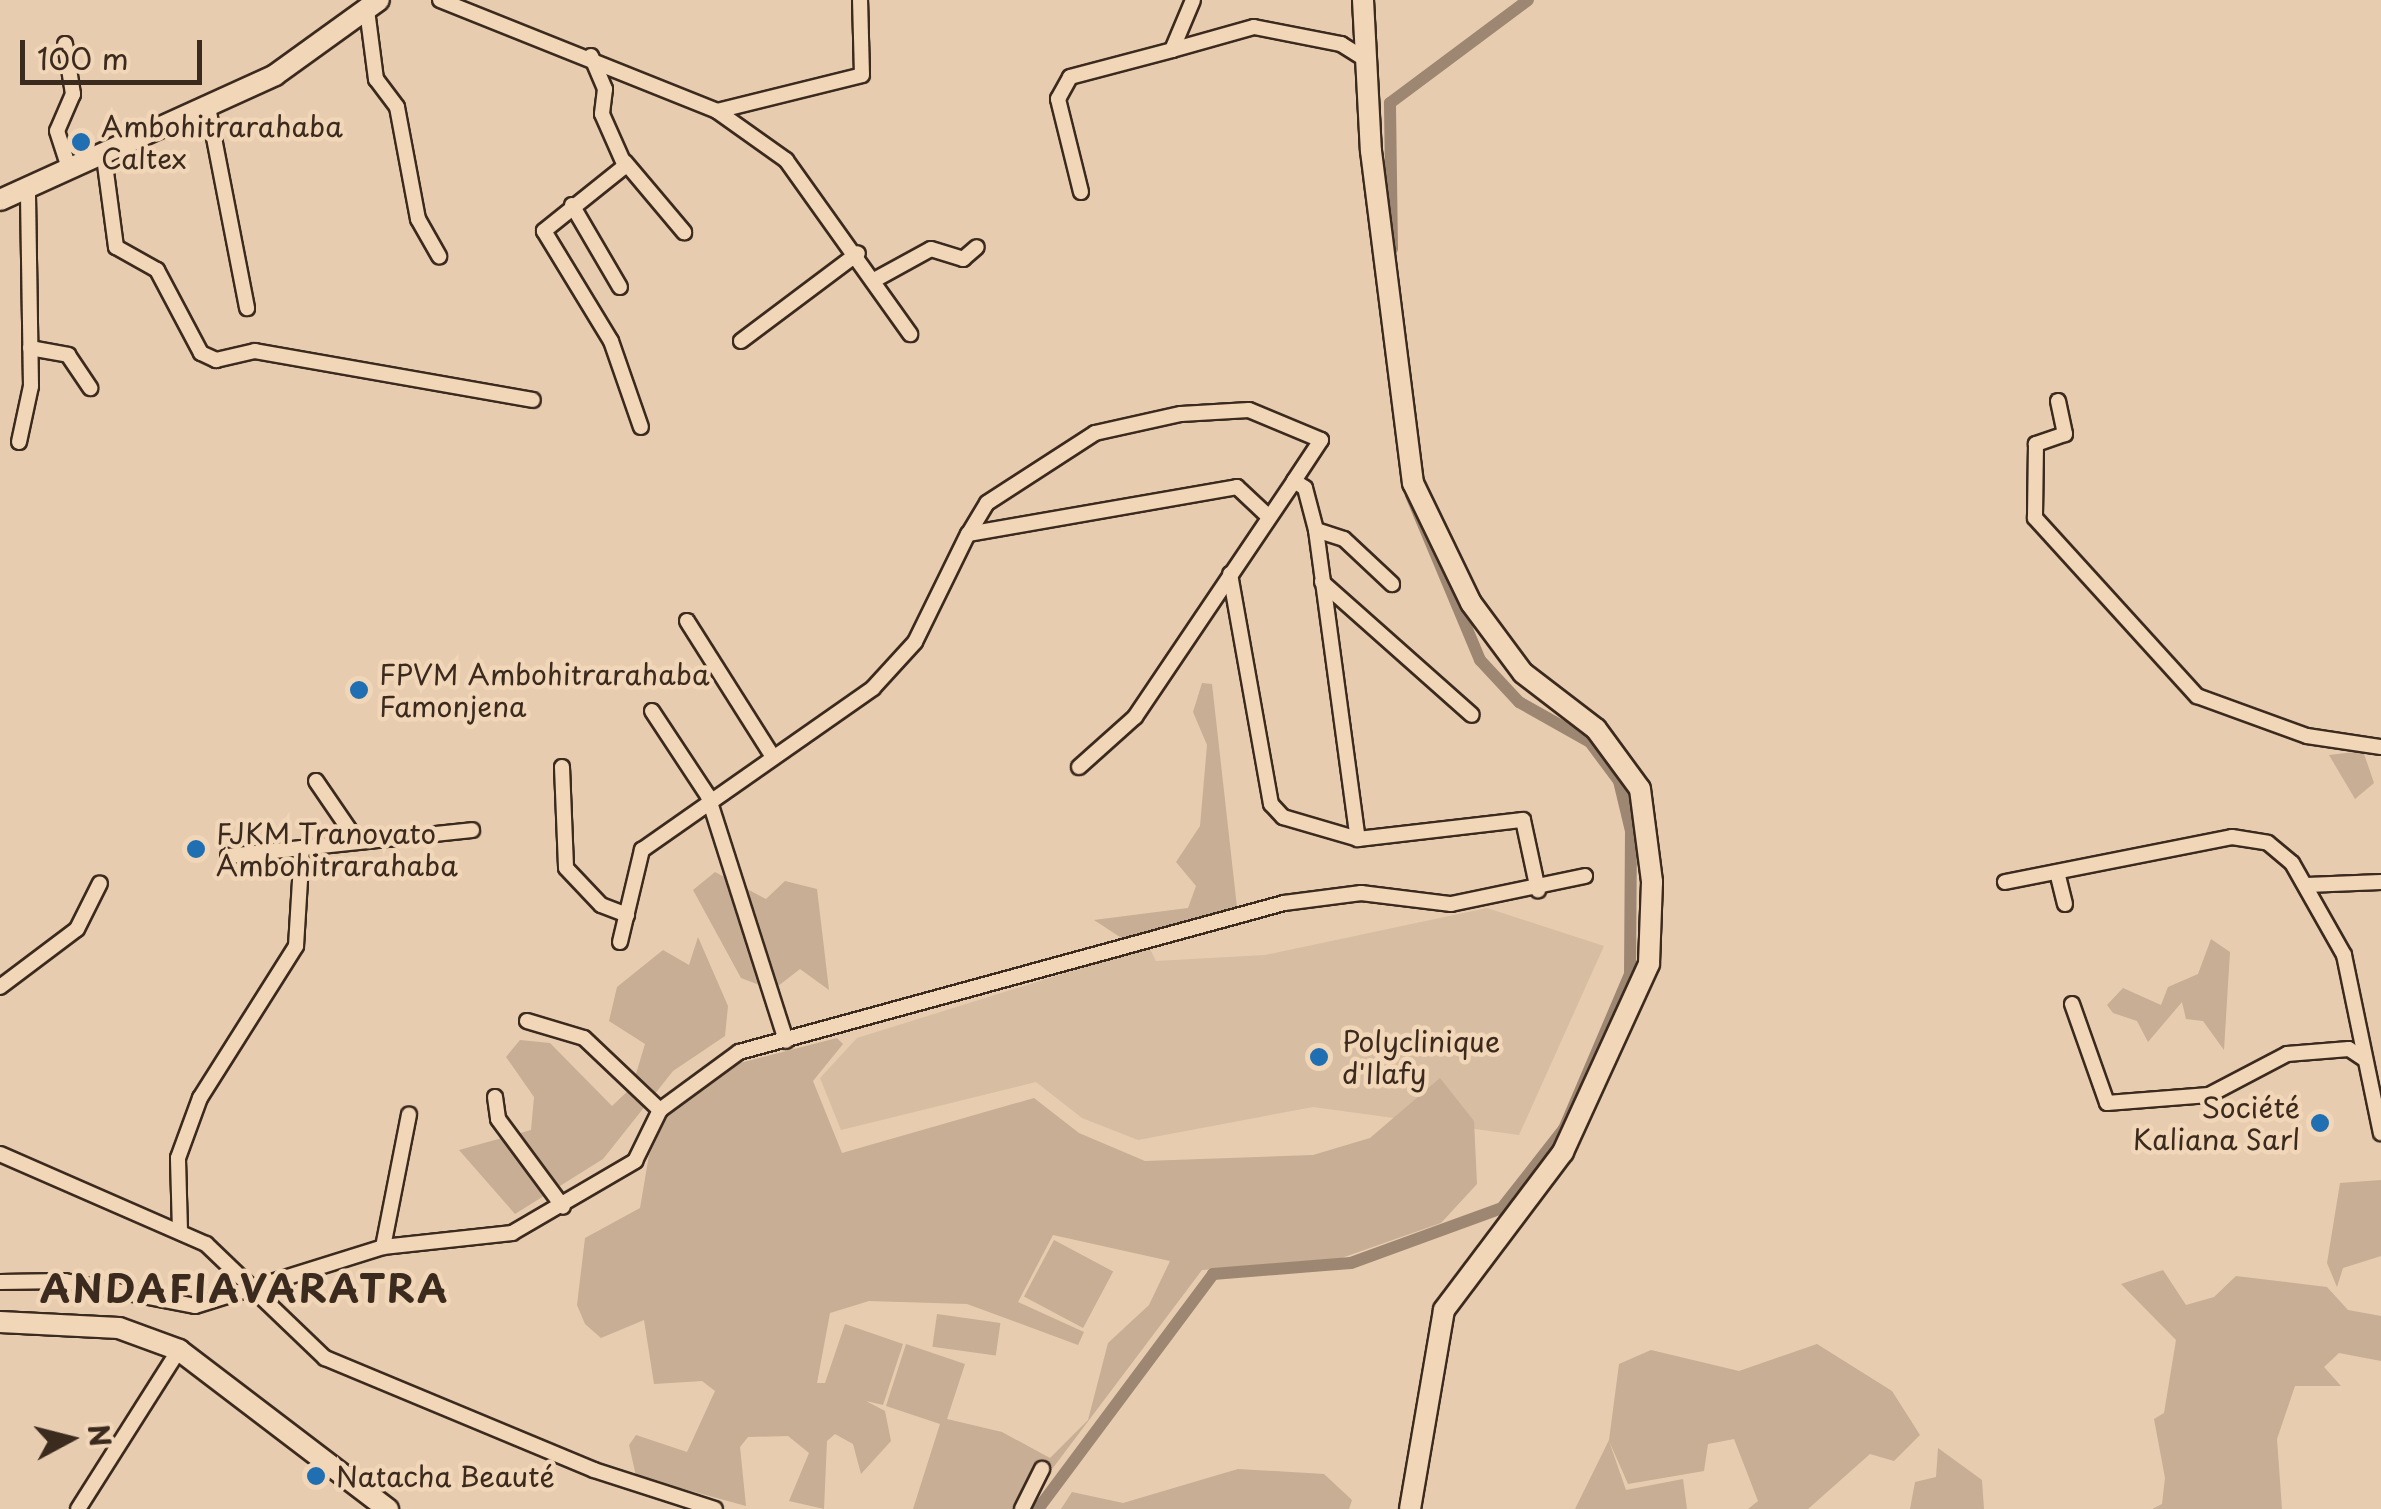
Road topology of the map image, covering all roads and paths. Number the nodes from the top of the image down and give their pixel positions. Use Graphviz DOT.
graph roads {
  1 [pos="860,0"];
  2 [pos="1193,0"];
  3 [pos="1363,0"];
  4 [pos="443,1"];
  5 [pos="373,5"];
  6 [pos="65,44"];
  7 [pos="1172,50"];
  8 [pos="591,56"];
  9 [pos="1368,61"];
  10 [pos="208,107"];
  11 [pos="717,111"];
  12 [pos="104,157"];
  13 [pos="625,162"];
  14 [pos="69,169"];
  15 [pos="28,188"];
  16 [pos="1081,192"];
  17 [pos="0,200"];
  18 [pos="572,205"];
  19 [pos="684,232"];
  20 [pos="978,247"];
  21 [pos="858,254"];
  22 [pos="439,256"];
  23 [pos="878,278"];
  24 [pos="620,287"];
  25 [pos="247,308"];
  26 [pos="910,334"];
  27 [pos="740,342"];
  28 [pos="30,348"];
  29 [pos="90,388"];
  30 [pos="533,400"];
  31 [pos="2058,401"];
  32 [pos="641,427"];
  33 [pos="19,442"];
  34 [pos="1294,481"];
  35 [pos="1269,517"];
  36 [pos="1316,530"];
  37 [pos="968,534"];
  38 [pos="1230,574"];
  39 [pos="1322,582"];
  40 [pos="1392,584"];
  41 [pos="687,622"];
  42 [pos="652,712"];
  43 [pos="1472,715"];
  44 [pos="2381,747"];
  45 [pos="773,757"];
  46 [pos="562,767"];
  47 [pos="1079,767"];
  48 [pos="316,781"];
  49 [pos="708,796"];
  50 [pos="472,830"];
  51 [pos="355,838"];
  52 [pos="1358,839"];
  53 [pos="302,848"];
  54 [pos="228,856"];
  55 [pos="2057,872"];
  56 [pos="1585,876"];
  57 [pos="2005,882"];
  58 [pos="2381,882"];
  59 [pos="100,883"];
  60 [pos="2307,885"];
  61 [pos="1538,890"];
  62 [pos="2065,904"];
  63 [pos="627,916"];
  64 [pos="620,942"];
  65 [pos="0,987"];
  66 [pos="2072,1004"];
  67 [pos="527,1021"];
  68 [pos="786,1041"];
  69 [pos="2363,1058"];
  70 [pos="495,1097"];
  71 [pos="660,1110"];
  72 [pos="409,1114"];
  73 [pos="2381,1133"];
  74 [pos="0,1154"];
  75 [pos="563,1207"];
  76 [pos="180,1231"];
  77 [pos="383,1248"];
  78 [pos="0,1282"];
  79 [pos="250,1287"];
  80 [pos="0,1322"];
  81 [pos="179,1350"];
  82 [pos="1042,1469"];
  83 [pos="78,1509"];
  84 [pos="388,1509"];
  85 [pos="715,1509"];
  86 [pos="1022,1509"];
  87 [pos="1410,1509"];
  1 -- 11 [label="street"];
  2 -- 7 [label="street"];
  3 -- 9 [label="street"];
  4 -- 8 [label="street"];
  5 -- 10 [label="street"];
  5 -- 22 [label="street"];
  6 -- 14 [label="street"];
  7 -- 9 [label="street"];
  7 -- 16 [label="street"];
  8 -- 11 [label="street"];
  8 -- 13 [label="street"];
  9 -- 87 [label="street"];
  10 -- 12 [label="street"];
  10 -- 25 [label="street"];
  11 -- 21 [label="street"];
  12 -- 14 [label="street"];
  12 -- 30 [label="street"];
  13 -- 18 [label="street"];
  13 -- 19 [label="street"];
  14 -- 15 [label="street"];
  15 -- 17 [label="street"];
  15 -- 28 [label="street"];
  18 -- 24 [label="street"];
  18 -- 32 [label="street"];
  20 -- 23 [label="street"];
  21 -- 23 [label="street"];
  21 -- 27 [label="street"];
  23 -- 26 [label="street"];
  28 -- 29 [label="street"];
  28 -- 33 [label="street"];
  31 -- 44 [label="street"];
  34 -- 35 [label="street"];
  34 -- 36 [label="street"];
  34 -- 37 [label="street"];
  35 -- 37 [label="street"];
  35 -- 38 [label="street"];
  36 -- 39 [label="street"];
  36 -- 40 [label="street"];
  37 -- 45 [label="street"];
  38 -- 47 [label="street"];
  38 -- 52 [label="street"];
  39 -- 43 [label="street"];
  39 -- 52 [label="street"];
  41 -- 45 [label="street"];
  42 -- 49 [label="street"];
  45 -- 49 [label="street"];
  46 -- 63 [label="street"];
  48 -- 51 [label="street"];
  49 -- 63 [label="street"];
  49 -- 68 [label="street"];
  50 -- 51 [label="street"];
  51 -- 53 [label="street"];
  52 -- 61 [label="street"];
  53 -- 54 [label="street"];
  53 -- 76 [label="street"];
  55 -- 57 [label="street"];
  55 -- 60 [label="street"];
  55 -- 62 [label="street"];
  56 -- 61 [label="street"];
  58 -- 60 [label="street"];
  59 -- 65 [label="street"];
  60 -- 69 [label="street"];
  61 -- 68 [label="street"];
  63 -- 64 [label="street"];
  66 -- 69 [label="street"];
  67 -- 71 [label="street"];
  68 -- 71 [label="street"];
  69 -- 73 [label="street"];
  70 -- 75 [label="street"];
  71 -- 75 [label="street"];
  72 -- 77 [label="street"];
  74 -- 76 [label="street"];
  75 -- 77 [label="street"];
  76 -- 79 [label="street"];
  77 -- 79 [label="street"];
  78 -- 79 [label="street"];
  79 -- 85 [label="street"];
  80 -- 81 [label="street"];
  81 -- 83 [label="street"];
  81 -- 84 [label="street"];
  82 -- 86 [label="street"];
}
